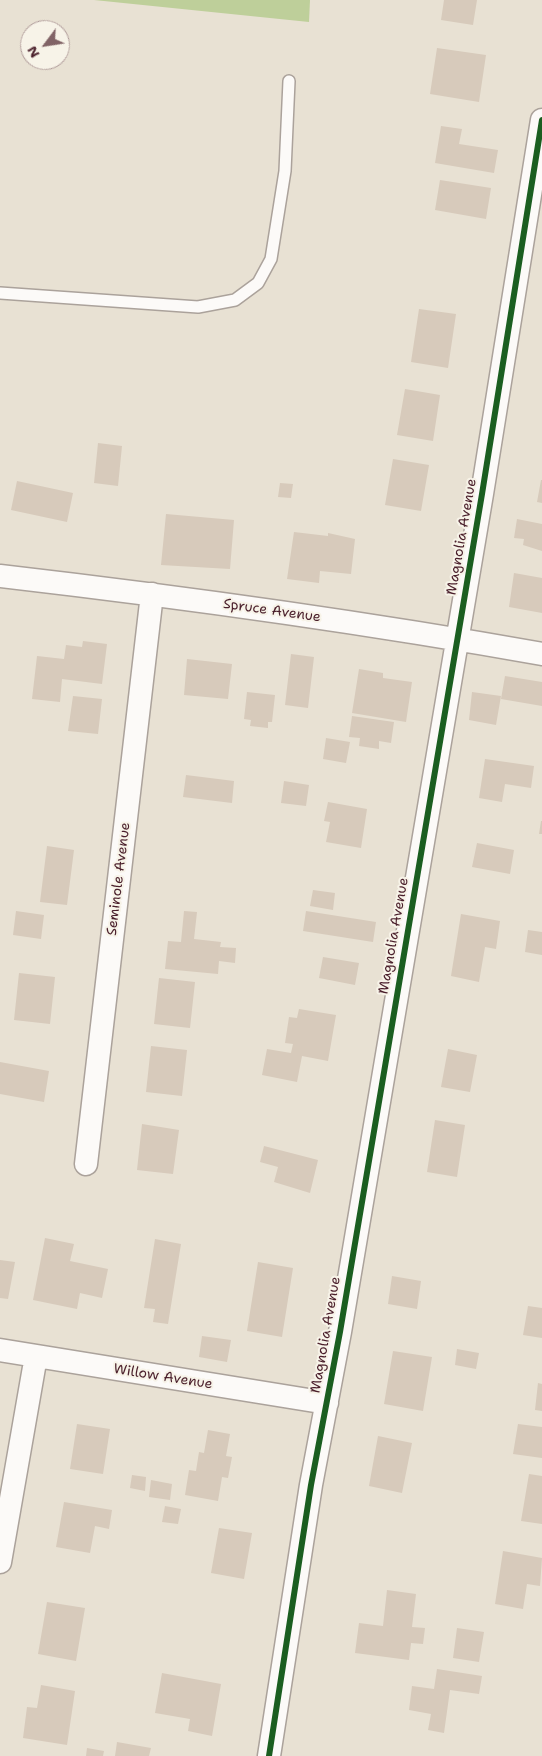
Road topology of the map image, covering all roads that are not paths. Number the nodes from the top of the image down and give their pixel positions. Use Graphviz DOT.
graph roads {
  1 [pos="289,80"];
  2 [pos="542,120"];
  3 [pos="0,293"];
  4 [pos="0,576"];
  5 [pos="152,594"];
  6 [pos="456,638"];
  7 [pos="542,654"];
  8 [pos="86,1164"];
  9 [pos="0,1350"];
  10 [pos="36,1356"];
  11 [pos="327,1403"];
  12 [pos="0,1562"];
  13 [pos="269,1756"];
  1 -- 3 [label="lane"];
  2 -- 6 [label="street, Magnolia Avenue"];
  4 -- 5 [label="street, Spruce Avenue"];
  5 -- 6 [label="street, Spruce Avenue"];
  5 -- 8 [label="street, Seminole Avenue"];
  6 -- 7 [label="street, Spruce Avenue"];
  6 -- 11 [label="street, Magnolia Avenue"];
  9 -- 10 [label="street, Willow Avenue"];
  10 -- 11 [label="street, Willow Avenue"];
  10 -- 12 [label="street"];
  11 -- 13 [label="street, Magnolia Avenue"];
}
